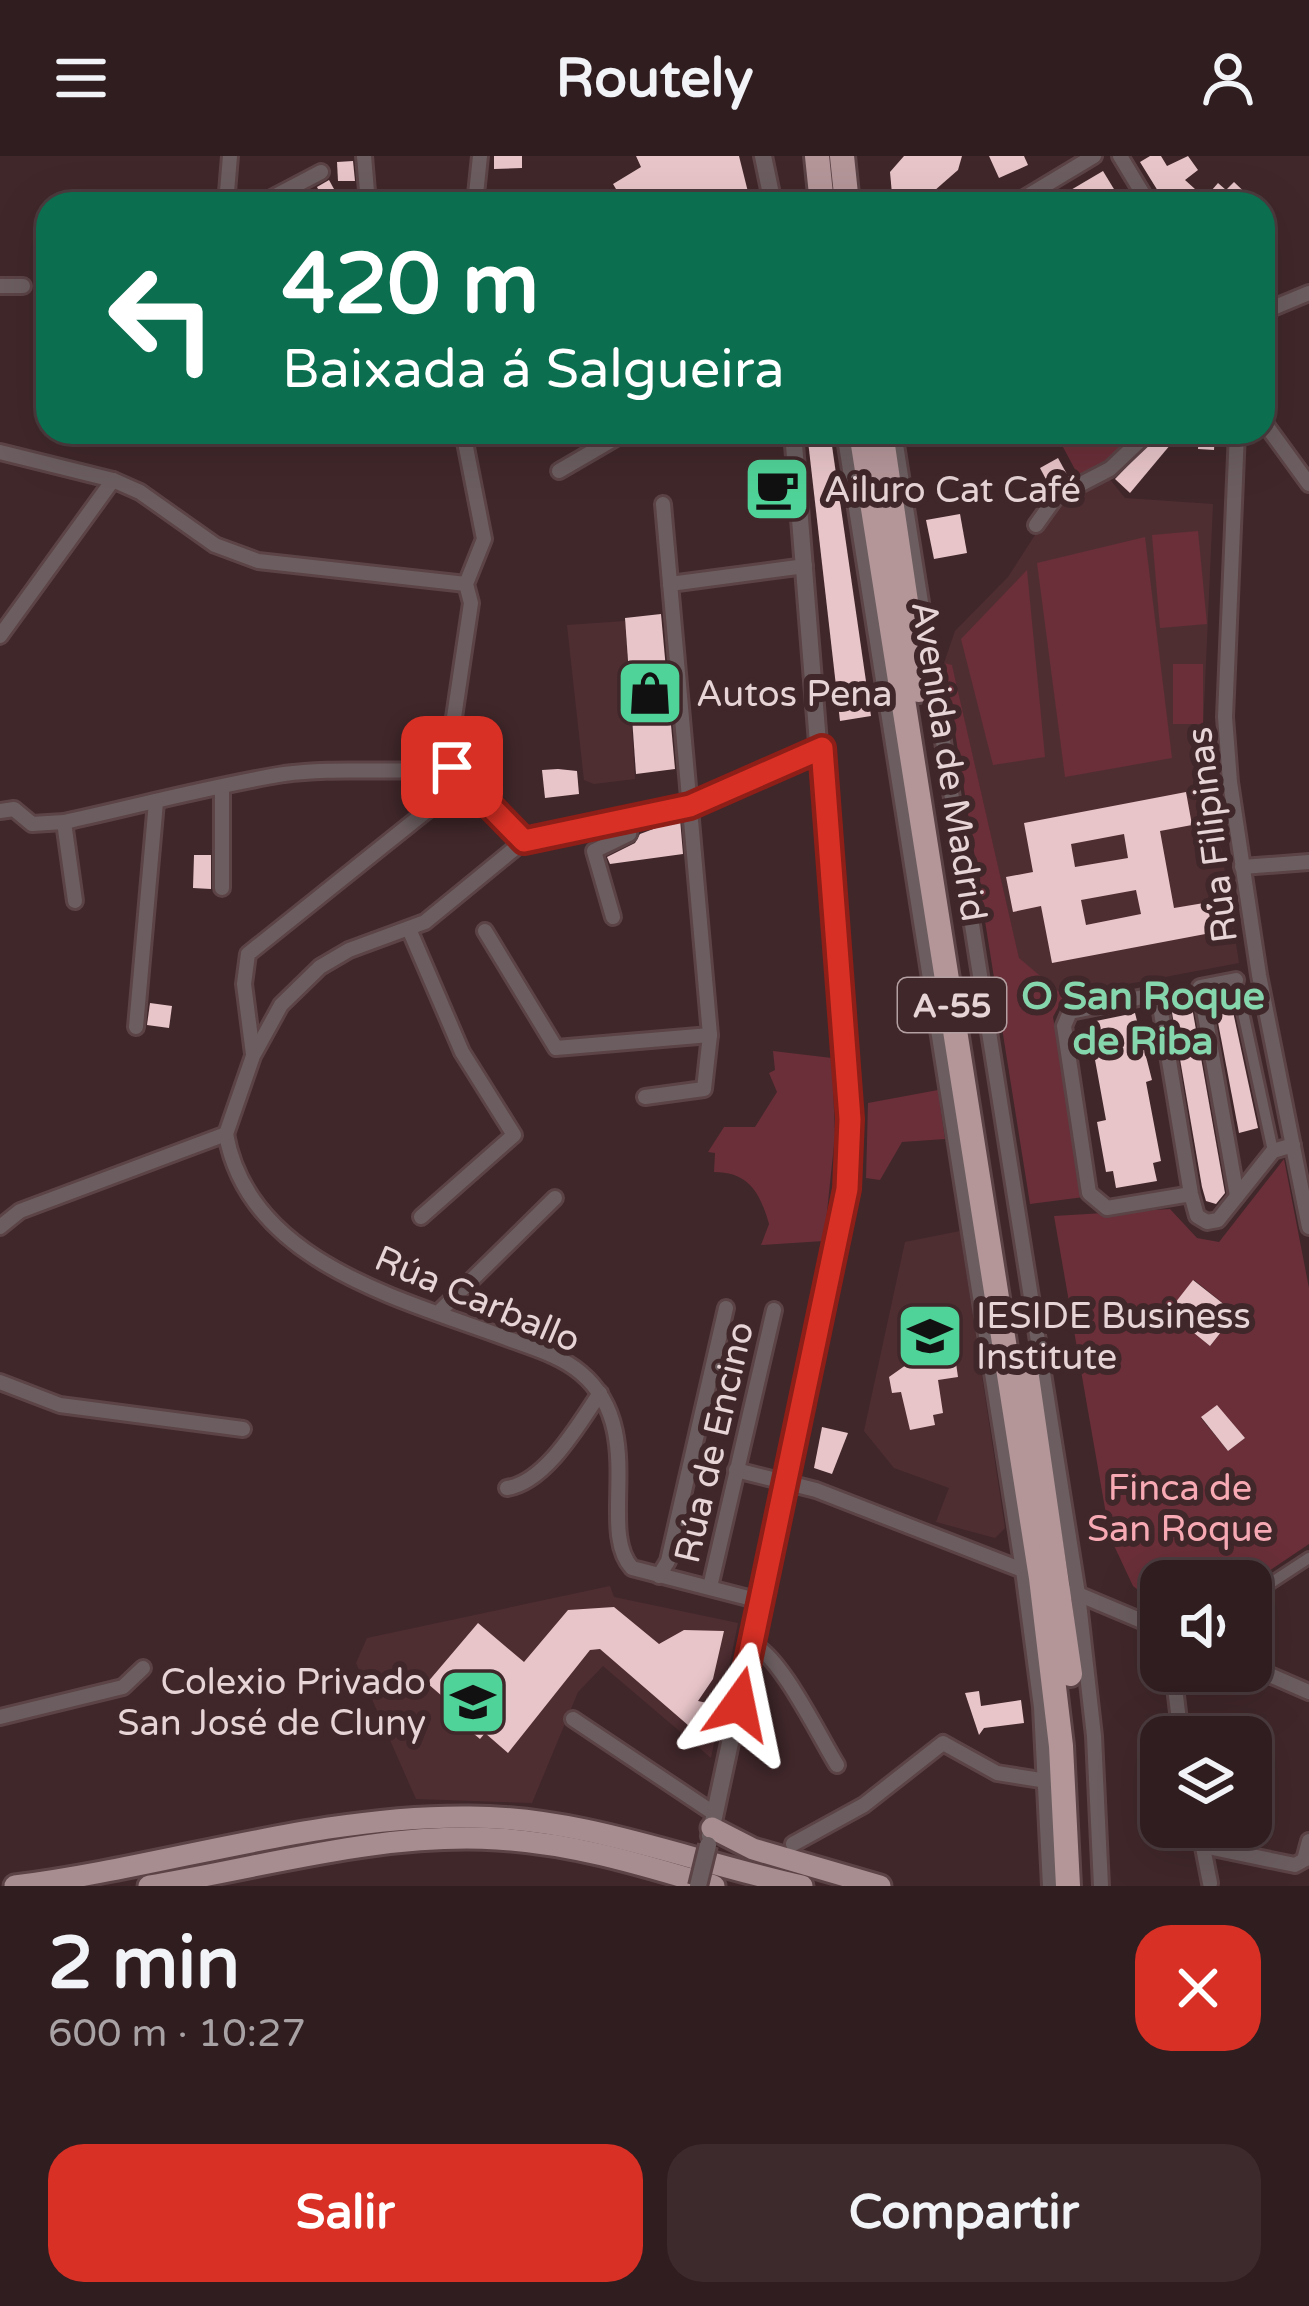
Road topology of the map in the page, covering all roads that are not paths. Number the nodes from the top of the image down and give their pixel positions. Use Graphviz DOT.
graph roads {
  1 [pos="230,156"];
  2 [pos="364,156"];
  3 [pos="480,156"];
  4 [pos="763,156"];
  5 [pos="817,156"];
  6 [pos="842,156"];
  7 [pos="1094,156"];
  8 [pos="1120,156"];
  9 [pos="321,172"];
  10 [pos="227,192"];
  11 [pos="283,192"];
  12 [pos="367,192"];
  13 [pos="476,192"];
  14 [pos="770,192"];
  15 [pos="821,192"];
  16 [pos="846,192"];
  17 [pos="1035,192"];
  18 [pos="1142,192"];
  19 [pos="0,286"];
  20 [pos="23,286"];
  21 [pos="1309,292"];
  22 [pos="1275,306"];
  23 [pos="1275,438"];
  24 [pos="465,444"];
  25 [pos="605,444"];
  26 [pos="794,444"];
  27 [pos="846,444"];
  28 [pos="863,444"];
  29 [pos="883,444"];
  30 [pos="896,444"];
  31 [pos="1136,444"];
  32 [pos="1236,444"];
  33 [pos="0,452"];
  34 [pos="559,471"];
  35 [pos="113,480"];
  36 [pos="1309,484"];
  37 [pos="663,504"];
  38 [pos="1036,525"];
  39 [pos="805,566"];
  40 [pos="466,584"];
  41 [pos="670,584"];
  42 [pos="0,636"];
  43 [pos="822,748"];
  44 [pos="452,767"];
  45 [pos="464,781"];
  46 [pos="222,788"];
  47 [pos="156,802"];
  48 [pos="690,806"];
  49 [pos="0,811"];
  50 [pos="628,819"];
  51 [pos="64,822"];
  52 [pos="524,841"];
  53 [pos="1309,862"];
  54 [pos="1242,867"];
  55 [pos="222,888"];
  56 [pos="75,901"];
  57 [pos="613,917"];
  58 [pos="409,929"];
  59 [pos="485,931"];
  60 [pos="1236,980"];
  61 [pos="136,1027"];
  62 [pos="710,1033"];
  63 [pos="253,1056"];
  64 [pos="645,1097"];
  65 [pos="226,1134"];
  66 [pos="1293,1145"];
  67 [pos="1273,1150"];
  68 [pos="1191,1194"];
  69 [pos="1237,1196"];
  70 [pos="555,1198"];
  71 [pos="421,1217"];
  72 [pos="0,1226"];
  73 [pos="1309,1227"];
  74 [pos="726,1308"];
  75 [pos="774,1310"];
  76 [pos="439,1312"];
  77 [pos="0,1382"];
  78 [pos="600,1394"];
  79 [pos="243,1429"];
  80 [pos="736,1470"];
  81 [pos="785,1482"];
  82 [pos="507,1488"];
  83 [pos="1309,1558"];
  84 [pos="659,1576"];
  85 [pos="1050,1582"];
  86 [pos="1272,1582"];
  87 [pos="710,1588"];
  88 [pos="760,1601"];
  89 [pos="1140,1620"];
  90 [pos="751,1644"];
  91 [pos="143,1669"];
  92 [pos="1272,1675"];
  93 [pos="1309,1692"];
  94 [pos="0,1717"];
  95 [pos="573,1719"];
  96 [pos="837,1765"];
  97 [pos="1046,1781"];
  98 [pos="712,1829"];
  99 [pos="1309,1841"];
  100 [pos="794,1844"];
  101 [pos="1203,1848"];
  102 [pos="1213,1848"];
  103 [pos="1095,1883"];
  104 [pos="1210,1883"];
  105 [pos="16,1886"];
  106 [pos="149,1886"];
  107 [pos="698,1886"];
  108 [pos="714,1886"];
  109 [pos="802,1886"];
  110 [pos="880,1886"];
  111 [pos="1050,1886"];
  112 [pos="1068,1886"];
  113 [pos="1115,1886"];
  1 -- 10 [label="street"];
  2 -- 12 [label="street"];
  3 -- 13 [label="street"];
  4 -- 14 [label="street"];
  5 -- 15 [label="highway"];
  6 -- 16 [label="highway"];
  7 -- 17 [label="street"];
  8 -- 18 [label="street"];
  9 -- 11 [label="street"];
  19 -- 20 [label="street"];
  21 -- 22 [label="street"];
  23 -- 36 [label="street"];
  24 -- 40 [label="street"];
  25 -- 34 [label="street"];
  26 -- 39 [label="street"];
  27 -- 85 [label="street, Avenida de Madrid"];
  28 -- 85 [label="highway, Avenida de Madrid / A-55"];
  29 -- 85 [label="highway, Avenida de Madrid / A-55"];
  30 -- 85 [label="street, Avenida de Madrid"];
  31 -- 38 [label="street"];
  32 -- 54 [label="street, Rúa Filipinas"];
  33 -- 35 [label="street"];
  35 -- 40 [label="street"];
  35 -- 42 [label="street"];
  37 -- 41 [label="street"];
  39 -- 41 [label="street"];
  39 -- 43 [label="street"];
  40 -- 44 [label="street"];
  41 -- 48 [label="street"];
  43 -- 48 [label="street"];
  43 -- 81 [label="street"];
  44 -- 45 [label="street"];
  44 -- 46 [label="street"];
  45 -- 52 [label="street"];
  45 -- 63 [label="street"];
  46 -- 47 [label="street"];
  46 -- 55 [label="street"];
  47 -- 51 [label="street"];
  47 -- 61 [label="street"];
  48 -- 50 [label="street"];
  48 -- 62 [label="street"];
  49 -- 51 [label="street"];
  50 -- 52 [label="street"];
  50 -- 57 [label="street"];
  51 -- 56 [label="street"];
  52 -- 58 [label="street"];
  53 -- 54 [label="street"];
  54 -- 66 [label="street, Rúa Filipinas"];
  58 -- 63 [label="street"];
  58 -- 71 [label="street"];
  59 -- 62 [label="street"];
  60 -- 67 [label="street"];
  60 -- 69 [label="street"];
  62 -- 64 [label="street"];
  63 -- 65 [label="street"];
  65 -- 72 [label="street"];
  65 -- 76 [label="street, Rúa Carballo"];
  66 -- 67 [label="street"];
  66 -- 73 [label="street, Rúa Filipinas"];
  67 -- 69 [label="street"];
  68 -- 68 [label="street"];
  68 -- 69 [label="street"];
  70 -- 76 [label="street"];
  74 -- 84 [label="street"];
  75 -- 80 [label="street, Rúa de Encino"];
  76 -- 78 [label="street, Rúa Carballo"];
  77 -- 79 [label="street"];
  78 -- 82 [label="street"];
  78 -- 84 [label="street, Rúa Carballo"];
  80 -- 81 [label="street"];
  80 -- 87 [label="street, Rúa de Encino"];
  81 -- 85 [label="street"];
  81 -- 88 [label="street"];
  83 -- 86 [label="street"];
  84 -- 87 [label="street"];
  85 -- 89 [label="street"];
  85 -- 97 [label="street"];
  85 -- 103 [label="highway, Avenida de Madrid / A-55"];
  85 -- 112 [label="highway, Avenida de Madrid / A-55"];
  87 -- 88 [label="street"];
  88 -- 90 [label="street"];
  90 -- 96 [label="street"];
  90 -- 98 [label="street"];
  91 -- 94 [label="street"];
  92 -- 93 [label="street"];
  95 -- 98 [label="street"];
  97 -- 100 [label="street"];
  97 -- 111 [label="street"];
  98 -- 107 [label="street, bridge"];
  98 -- 110 [label="main road"];
  99 -- 102 [label="street"];
  101 -- 104 [label="street"];
  103 -- 113 [label="street"];
  105 -- 109 [label="main road"];
  106 -- 108 [label="main road"];
}
